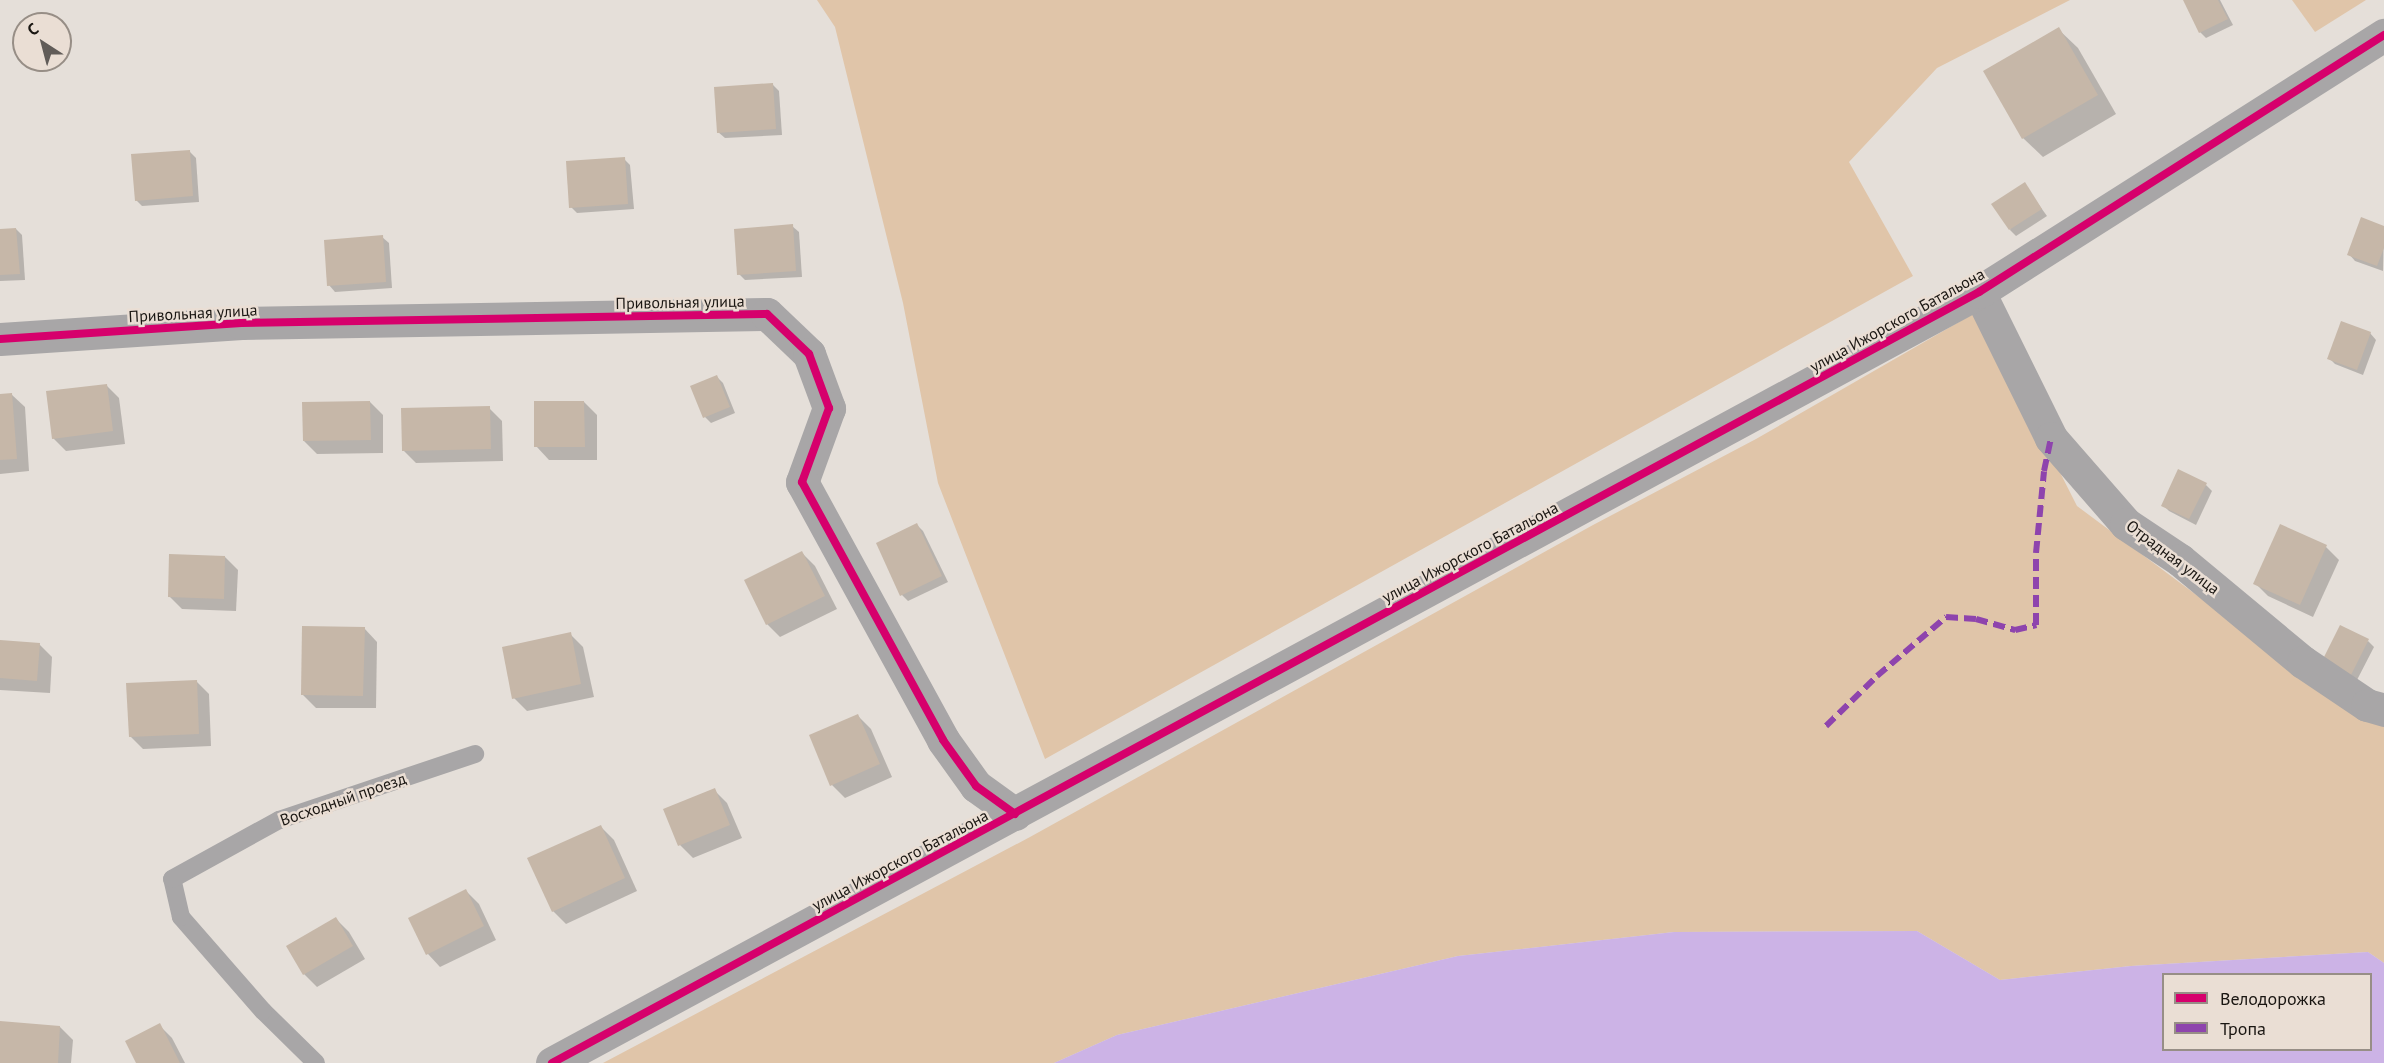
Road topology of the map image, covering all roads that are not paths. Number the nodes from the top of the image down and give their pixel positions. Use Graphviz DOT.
graph roads {
  1 [pos="2384,35"];
  2 [pos="1979,292"];
  3 [pos="0,339"];
  4 [pos="2384,710"];
  5 [pos="475,754"];
  6 [pos="1015,814"];
  7 [pos="316,1063"];
  8 [pos="552,1063"];
  1 -- 2 [label="street, улица Ижорского Батальона"];
  2 -- 4 [label="street, Отрадная улица"];
  2 -- 6 [label="street, улица Ижорского Батальона"];
  3 -- 6 [label="street, Привольная улица"];
  5 -- 7 [label="lane, Восходный проезд"];
  6 -- 8 [label="street, улица Ижорского Батальона"];
}
